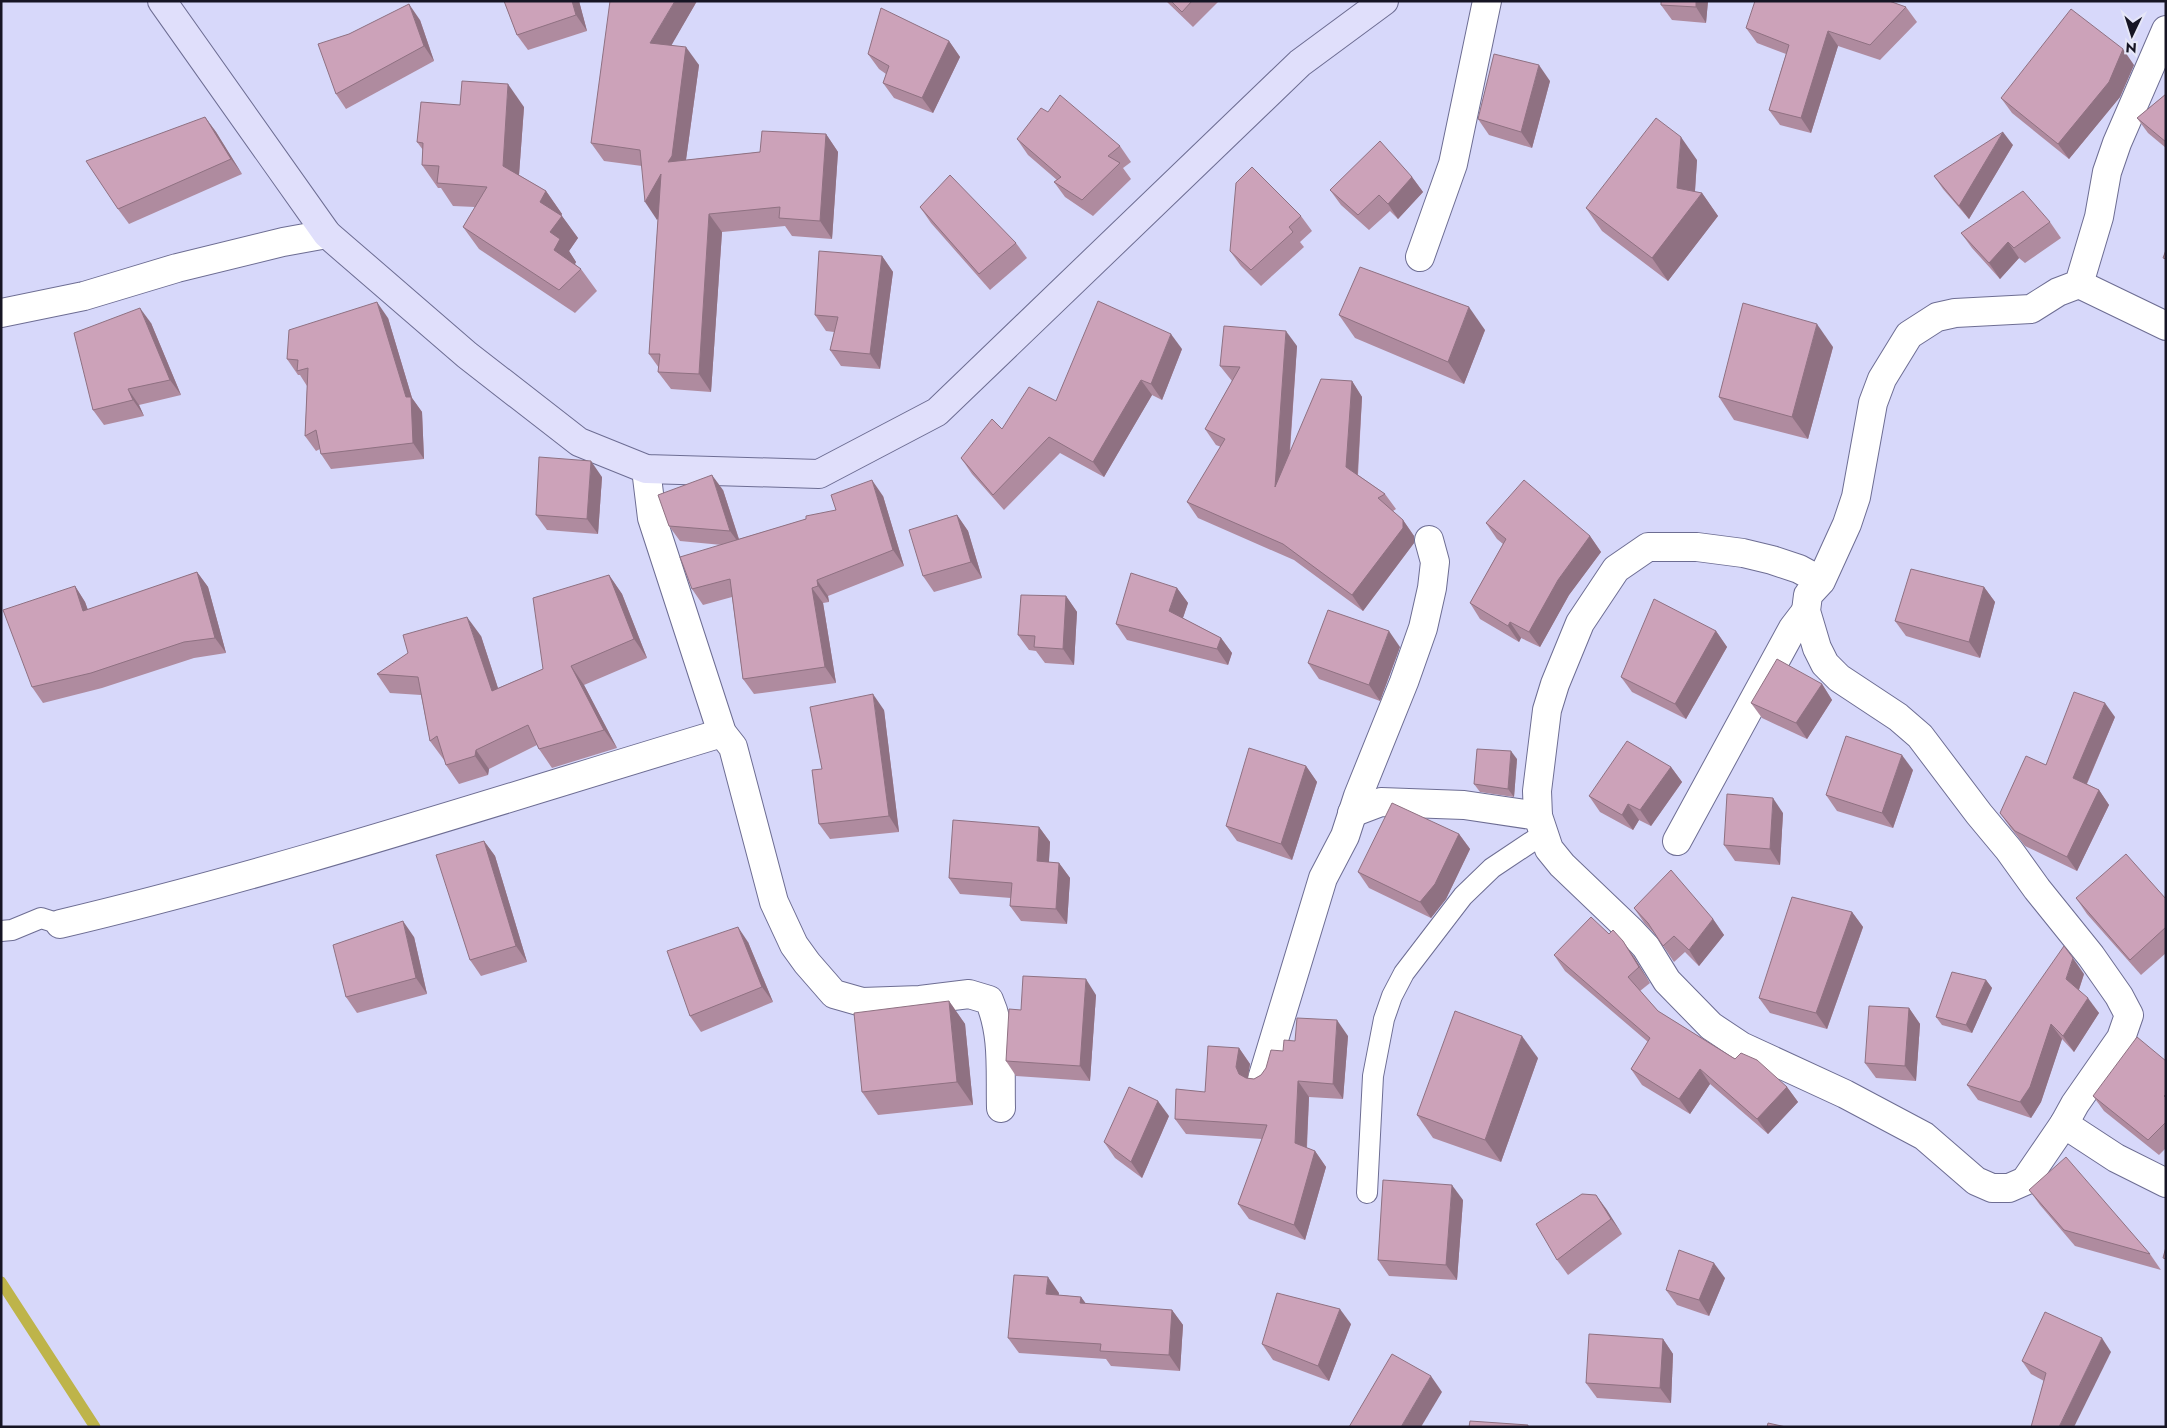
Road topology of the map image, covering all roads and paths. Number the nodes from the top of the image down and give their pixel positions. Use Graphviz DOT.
graph roads {
  1 [pos="162,1"];
  2 [pos="1384,1"];
  3 [pos="1487,1"];
  4 [pos="2166,30"];
  5 [pos="327,234"];
  6 [pos="1420,257"];
  7 [pos="2079,284"];
  8 [pos="1,313"];
  9 [pos="2166,326"];
  10 [pos="646,470"];
  11 [pos="1429,540"];
  12 [pos="1821,581"];
  13 [pos="1806,611"];
  14 [pos="722,732"];
  15 [pos="1352,813"];
  16 [pos="1540,825"];
  17 [pos="1676,841"];
  18 [pos="60,924"];
  19 [pos="1,931"];
  20 [pos="1262,1079"];
  21 [pos="1001,1108"];
  22 [pos="2064,1124"];
  23 [pos="2166,1184"];
  24 [pos="1367,1193"];
  1 -- 5 [label="main road"];
  2 -- 10 [label="main road"];
  3 -- 6 [label="street"];
  4 -- 7 [label="street"];
  5 -- 8 [label="street"];
  5 -- 10 [label="main road"];
  7 -- 9 [label="street"];
  7 -- 12 [label="street"];
  10 -- 14 [label="street"];
  11 -- 15 [label="street"];
  12 -- 13 [label="street"];
  12 -- 16 [label="street"];
  13 -- 17 [label="street"];
  13 -- 22 [label="street"];
  14 -- 18 [label="street"];
  14 -- 21 [label="street"];
  15 -- 16 [label="street"];
  15 -- 20 [label="street"];
  16 -- 22 [label="street"];
  16 -- 24 [label="lane"];
  18 -- 19 [label="lane"];
  22 -- 23 [label="street"];
}
